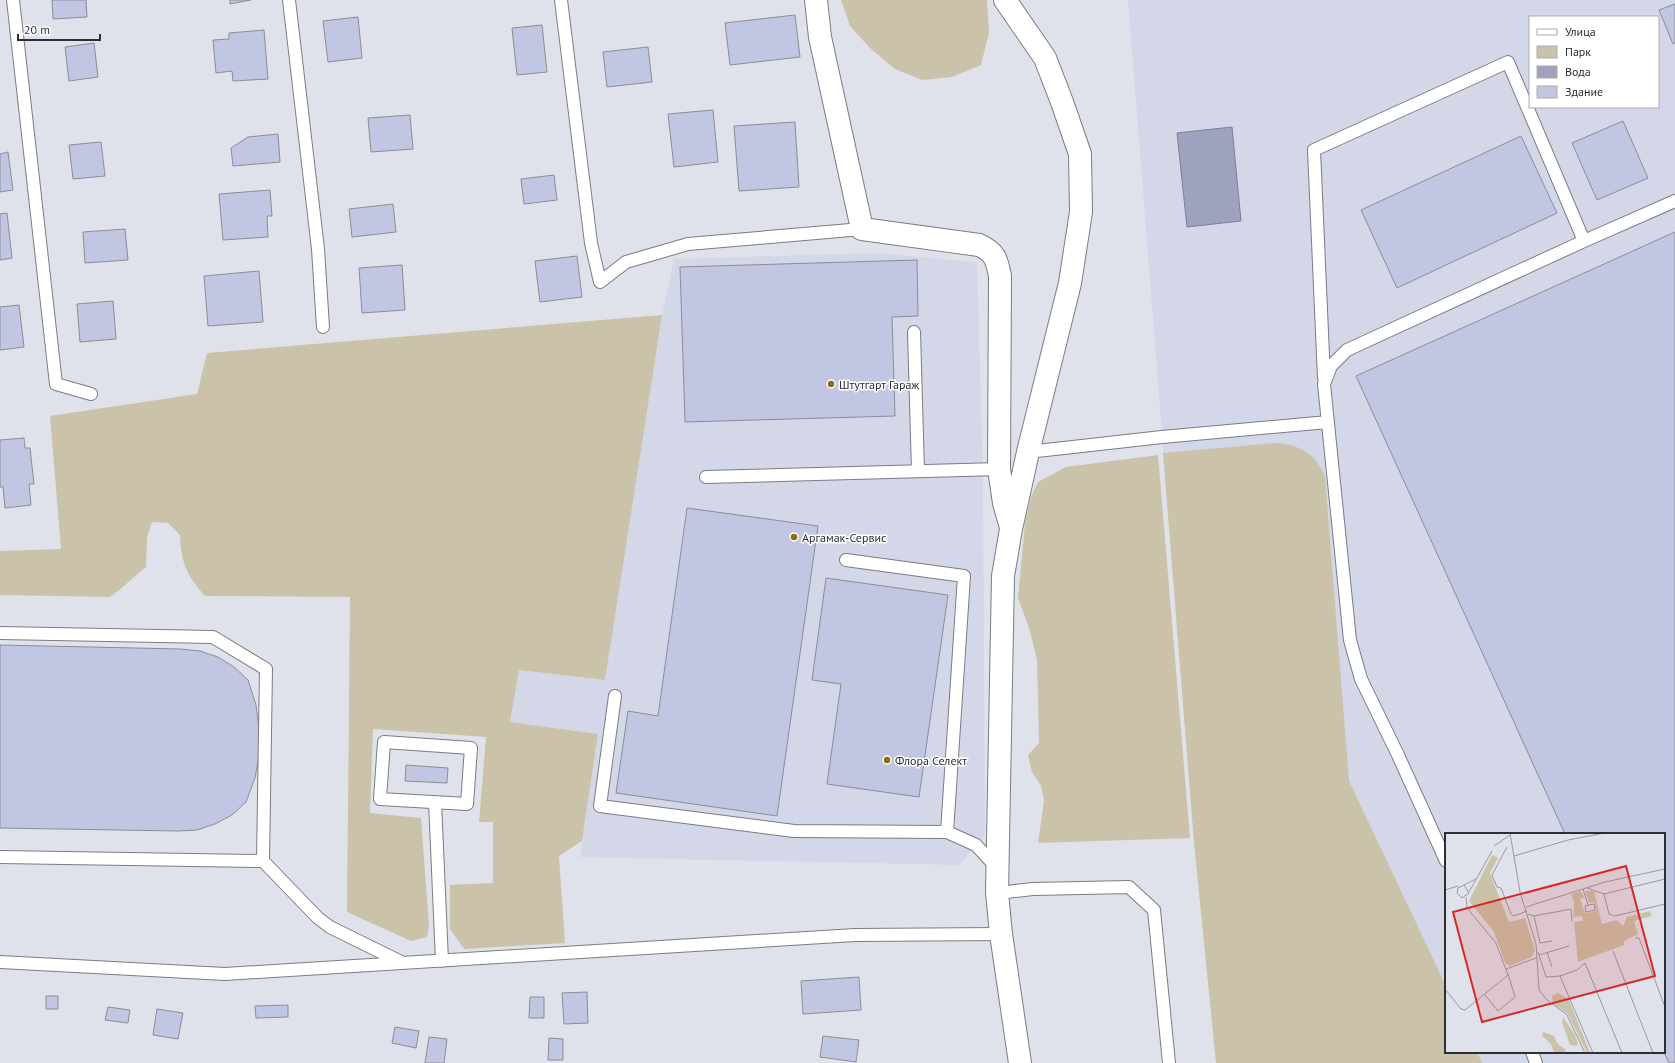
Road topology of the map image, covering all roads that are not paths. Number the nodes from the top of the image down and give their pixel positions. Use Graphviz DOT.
graph roads {
  1 [pos="13,0"];
  2 [pos="288,0"];
  3 [pos="561,0"];
  4 [pos="816,0"];
  5 [pos="1005,0"];
  6 [pos="1675,201"];
  7 [pos="862,229"];
  8 [pos="1584,241"];
  9 [pos="323,327"];
  10 [pos="914,332"];
  11 [pos="1324,384"];
  12 [pos="91,394"];
  13 [pos="1328,422"];
  14 [pos="1028,452"];
  15 [pos="999,469"];
  16 [pos="918,471"];
  17 [pos="706,478"];
  18 [pos="1011,529"];
  19 [pos="846,560"];
  20 [pos="0,632"];
  21 [pos="615,696"];
  22 [pos="435,802"];
  23 [pos="947,832"];
  24 [pos="0,857"];
  25 [pos="1445,859"];
  26 [pos="263,861"];
  27 [pos="997,868"];
  28 [pos="997,893"];
  29 [pos="1001,934"];
  30 [pos="442,961"];
  31 [pos="0,962"];
  32 [pos="405,963"];
  33 [pos="1532,1053"];
  34 [pos="1020,1063"];
  35 [pos="1169,1063"];
  36 [pos="1536,1063"];
  1 -- 12 [label="lane"];
  2 -- 9 [label="lane"];
  3 -- 7 [label="lane"];
  4 -- 7 [label="street"];
  5 -- 14 [label="street"];
  6 -- 8 [label="lane"];
  7 -- 15 [label="street"];
  8 -- 11 [label="lane"];
  8 -- 11 [label="lane"];
  10 -- 16 [label="lane"];
  11 -- 13 [label="lane"];
  13 -- 14 [label="lane"];
  13 -- 25 [label="lane"];
  14 -- 18 [label="street"];
  15 -- 16 [label="lane"];
  15 -- 18 [label="street"];
  16 -- 17 [label="lane"];
  18 -- 27 [label="street"];
  19 -- 23 [label="lane"];
  20 -- 26 [label="lane"];
  21 -- 23 [label="lane"];
  22 -- 22 [label="lane"];
  22 -- 30 [label="lane"];
  23 -- 27 [label="lane"];
  24 -- 26 [label="lane"];
  26 -- 32 [label="lane"];
  27 -- 28 [label="street"];
  28 -- 29 [label="street"];
  28 -- 35 [label="lane"];
  29 -- 30 [label="lane"];
  29 -- 34 [label="street"];
  30 -- 32 [label="lane"];
  31 -- 32 [label="lane"];
  33 -- 36 [label="lane"];
}
